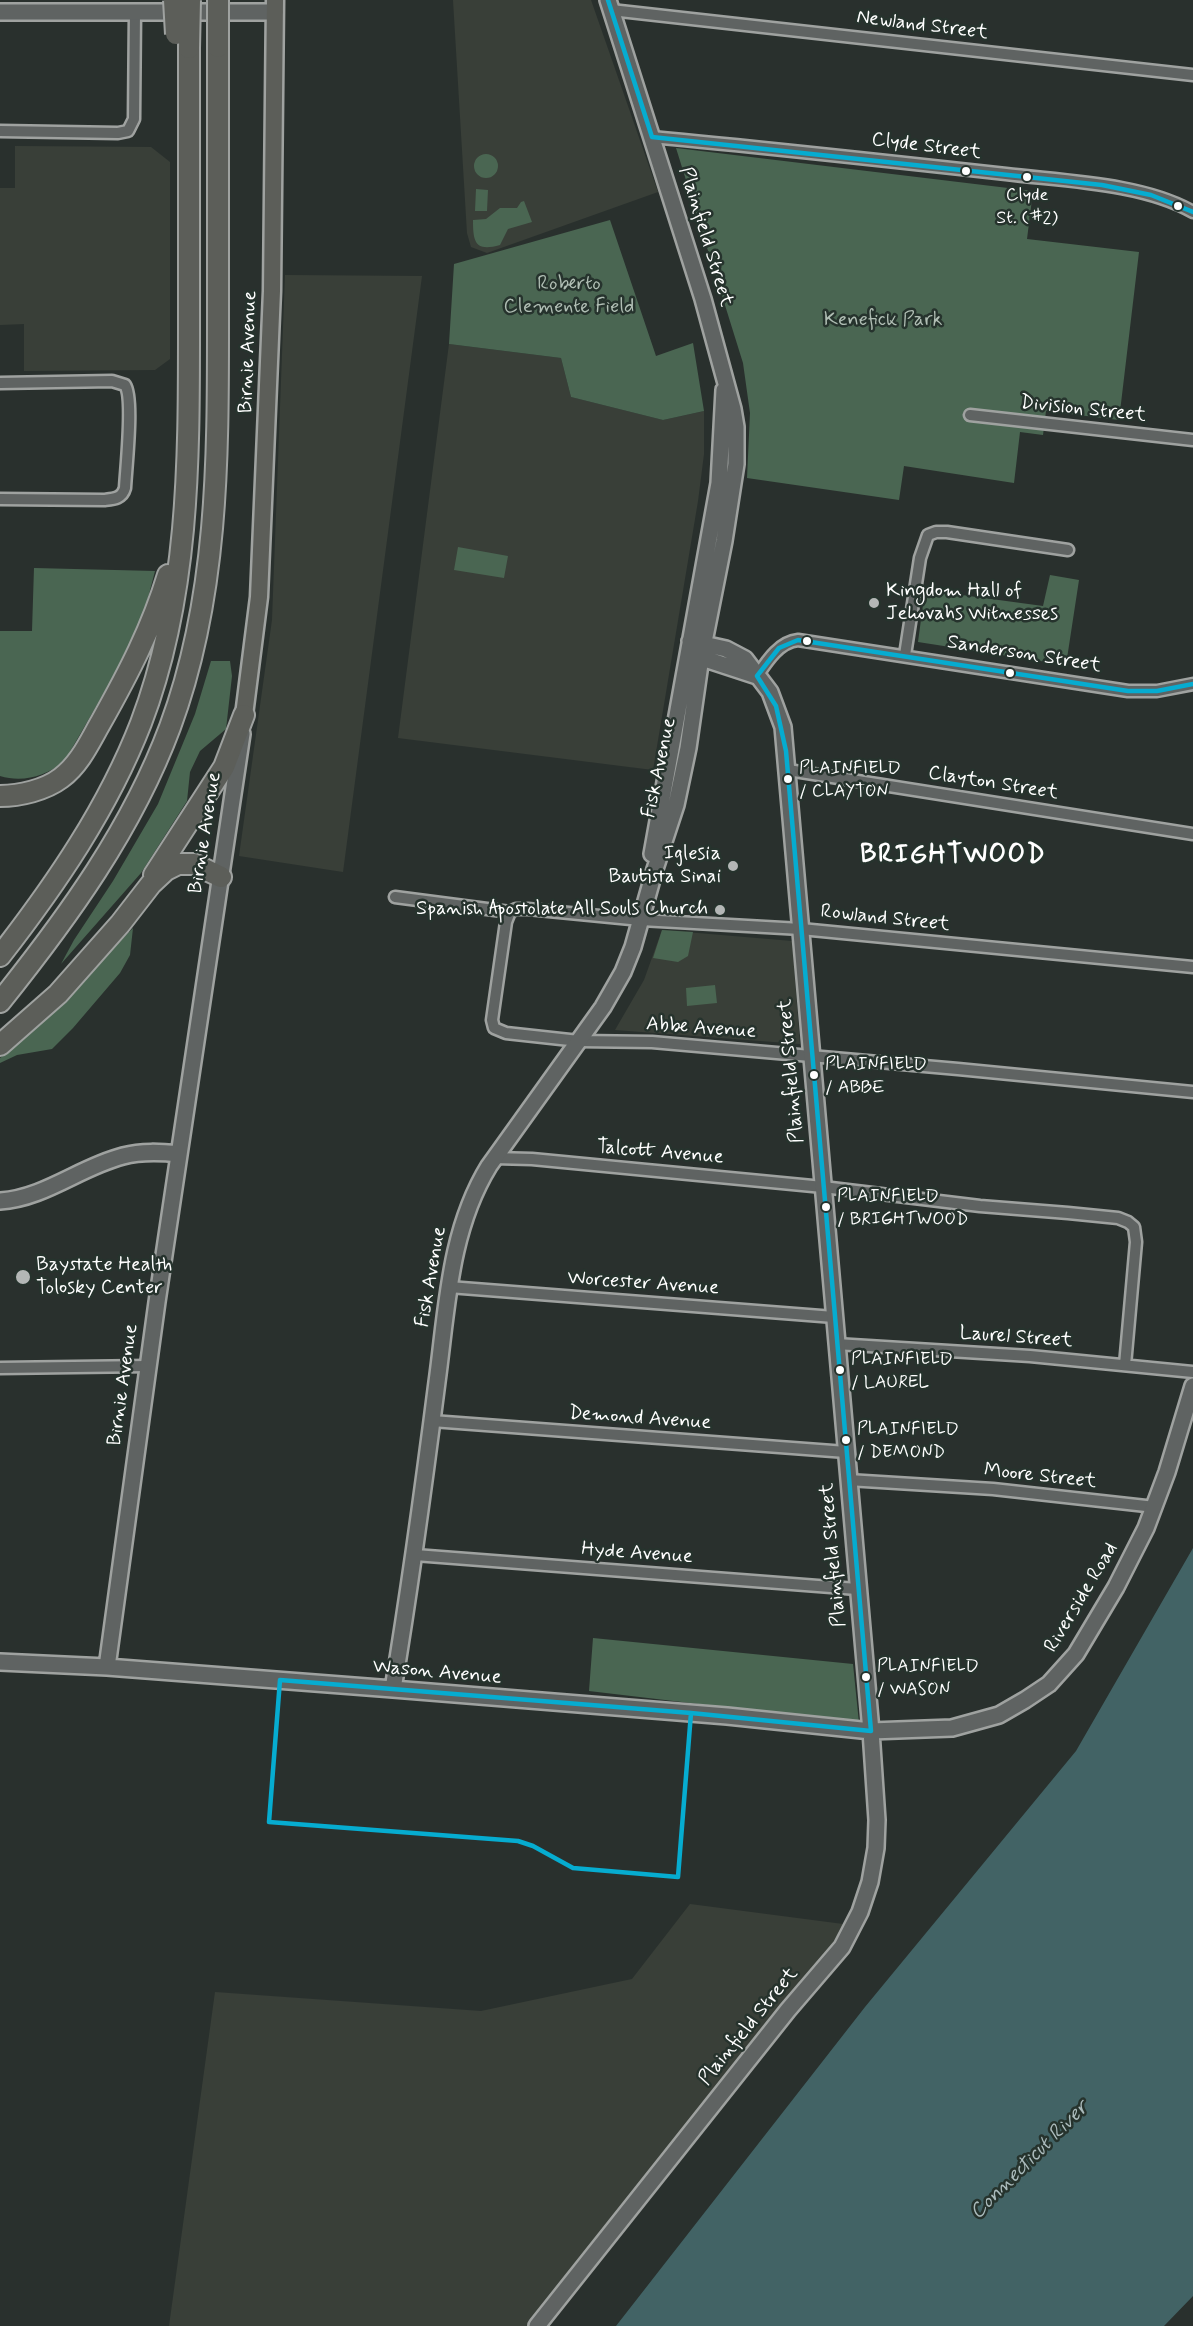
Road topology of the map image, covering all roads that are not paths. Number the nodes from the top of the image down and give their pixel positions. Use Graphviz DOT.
graph roads {
  1 [pos="174,0"];
  2 [pos="189,0"];
  3 [pos="218,0"];
  4 [pos="610,5"];
  5 [pos="275,6"];
  6 [pos="0,12"];
  7 [pos="135,12"];
  8 [pos="183,41"];
  9 [pos="1193,75"];
  10 [pos="0,131"];
  11 [pos="652,137"];
  12 [pos="1193,212"];
  13 [pos="0,383"];
  14 [pos="970,415"];
  15 [pos="1193,440"];
  16 [pos="0,499"];
  17 [pos="186,512"];
  18 [pos="1068,550"];
  19 [pos="696,649"];
  20 [pos="905,655"];
  21 [pos="757,676"];
  22 [pos="1193,684"];
  23 [pos="244,715"];
  24 [pos="788,770"];
  25 [pos="0,783"];
  26 [pos="36,790"];
  27 [pos="0,796"];
  28 [pos="1193,834"];
  29 [pos="221,877"];
  30 [pos="395,897"];
  31 [pos="510,912"];
  32 [pos="641,920"];
  33 [pos="120,924"];
  34 [pos="801,929"];
  35 [pos="0,955"];
  36 [pos="1193,967"];
  37 [pos="2,1000"];
  38 [pos="579,1041"];
  39 [pos="3,1042"];
  40 [pos="812,1056"];
  41 [pos="1193,1092"];
  42 [pos="179,1154"];
  43 [pos="494,1158"];
  44 [pos="823,1187"];
  45 [pos="0,1201"];
  46 [pos="450,1287"];
  47 [pos="834,1317"];
  48 [pos="836,1344"];
  49 [pos="1125,1365"];
  50 [pos="148,1366"];
  51 [pos="0,1368"];
  52 [pos="1193,1372"];
  53 [pos="1193,1386"];
  54 [pos="432,1421"];
  55 [pos="846,1452"];
  56 [pos="848,1480"];
  57 [pos="1155,1507"];
  58 [pos="415,1555"];
  59 [pos="857,1588"];
  60 [pos="0,1662"];
  61 [pos="107,1667"];
  62 [pos="393,1689"];
  63 [pos="871,1731"];
  64 [pos="537,2326"];
  1 -- 8 [label="highway, bridge"];
  2 -- 8 [label="highway, bridge"];
  3 -- 37 [label="highway, bridge"];
  4 -- 9 [label="street, Newland Street"];
  4 -- 11 [label="street, Plainfield Street"];
  5 -- 7 [label="street"];
  5 -- 23 [label="main road, Birnie Avenue"];
  6 -- 7 [label="street"];
  7 -- 10 [label="street"];
  8 -- 17 [label="highway"];
  11 -- 12 [label="street, Clyde Street"];
  11 -- 19 [label="street, Plainfield Street"];
  13 -- 16 [label="street"];
  14 -- 15 [label="street, Division Street"];
  17 -- 26 [label="highway"];
  17 -- 35 [label="highway"];
  18 -- 20 [label="street"];
  19 -- 21 [label="street"];
  19 -- 32 [label="street, Fisk Avenue"];
  20 -- 21 [label="street, Sanderson Street"];
  20 -- 22 [label="street, Sanderson Street"];
  21 -- 24 [label="street, Plainfield Street"];
  23 -- 29 [label="street, Birnie Avenue"];
  23 -- 33 [label="highway"];
  24 -- 28 [label="street, Clayton Street"];
  24 -- 34 [label="street, Plainfield Street"];
  25 -- 26 [label="highway"];
  26 -- 27 [label="highway"];
  29 -- 33 [label="highway"];
  29 -- 42 [label="street, Birnie Avenue"];
  30 -- 31 [label="street, Rowland Street"];
  31 -- 32 [label="street, Rowland Street"];
  31 -- 38 [label="street, Abbe Avenue"];
  32 -- 34 [label="street, Rowland Street"];
  32 -- 38 [label="street, Fisk Avenue"];
  33 -- 39 [label="highway"];
  34 -- 36 [label="street, Rowland Street"];
  34 -- 40 [label="street, Plainfield Street"];
  38 -- 40 [label="street, Abbe Avenue"];
  38 -- 43 [label="street, Fisk Avenue"];
  40 -- 41 [label="street, Abbe Avenue"];
  40 -- 44 [label="street, Plainfield Street"];
  42 -- 45 [label="street"];
  42 -- 50 [label="street, Birnie Avenue"];
  43 -- 44 [label="street, Talcott Avenue"];
  43 -- 46 [label="street, Fisk Avenue"];
  44 -- 47 [label="street, Plainfield Street"];
  44 -- 49 [label="street, Talcott Avenue"];
  46 -- 47 [label="street, Worcester Avenue"];
  46 -- 54 [label="street, Fisk Avenue"];
  47 -- 48 [label="street, Plainfield Street"];
  48 -- 49 [label="street, Laurel Street"];
  48 -- 55 [label="street, Plainfield Street"];
  49 -- 52 [label="street, Laurel Street"];
  50 -- 51 [label="street"];
  50 -- 61 [label="street, Birnie Avenue"];
  53 -- 57 [label="street, Riverside Road"];
  54 -- 55 [label="street, Demond Avenue"];
  54 -- 58 [label="street, Fisk Avenue"];
  55 -- 56 [label="street, Plainfield Street"];
  56 -- 57 [label="street, Moore Street"];
  56 -- 59 [label="street, Plainfield Street"];
  57 -- 63 [label="street, Riverside Road"];
  58 -- 59 [label="street, Hyde Avenue"];
  58 -- 62 [label="street, Fisk Avenue"];
  59 -- 63 [label="street, Plainfield Street"];
  60 -- 61 [label="street, Wason Avenue"];
  61 -- 62 [label="street, Wason Avenue"];
  62 -- 63 [label="street, Wason Avenue"];
  63 -- 64 [label="street, Plainfield Street"];
}
